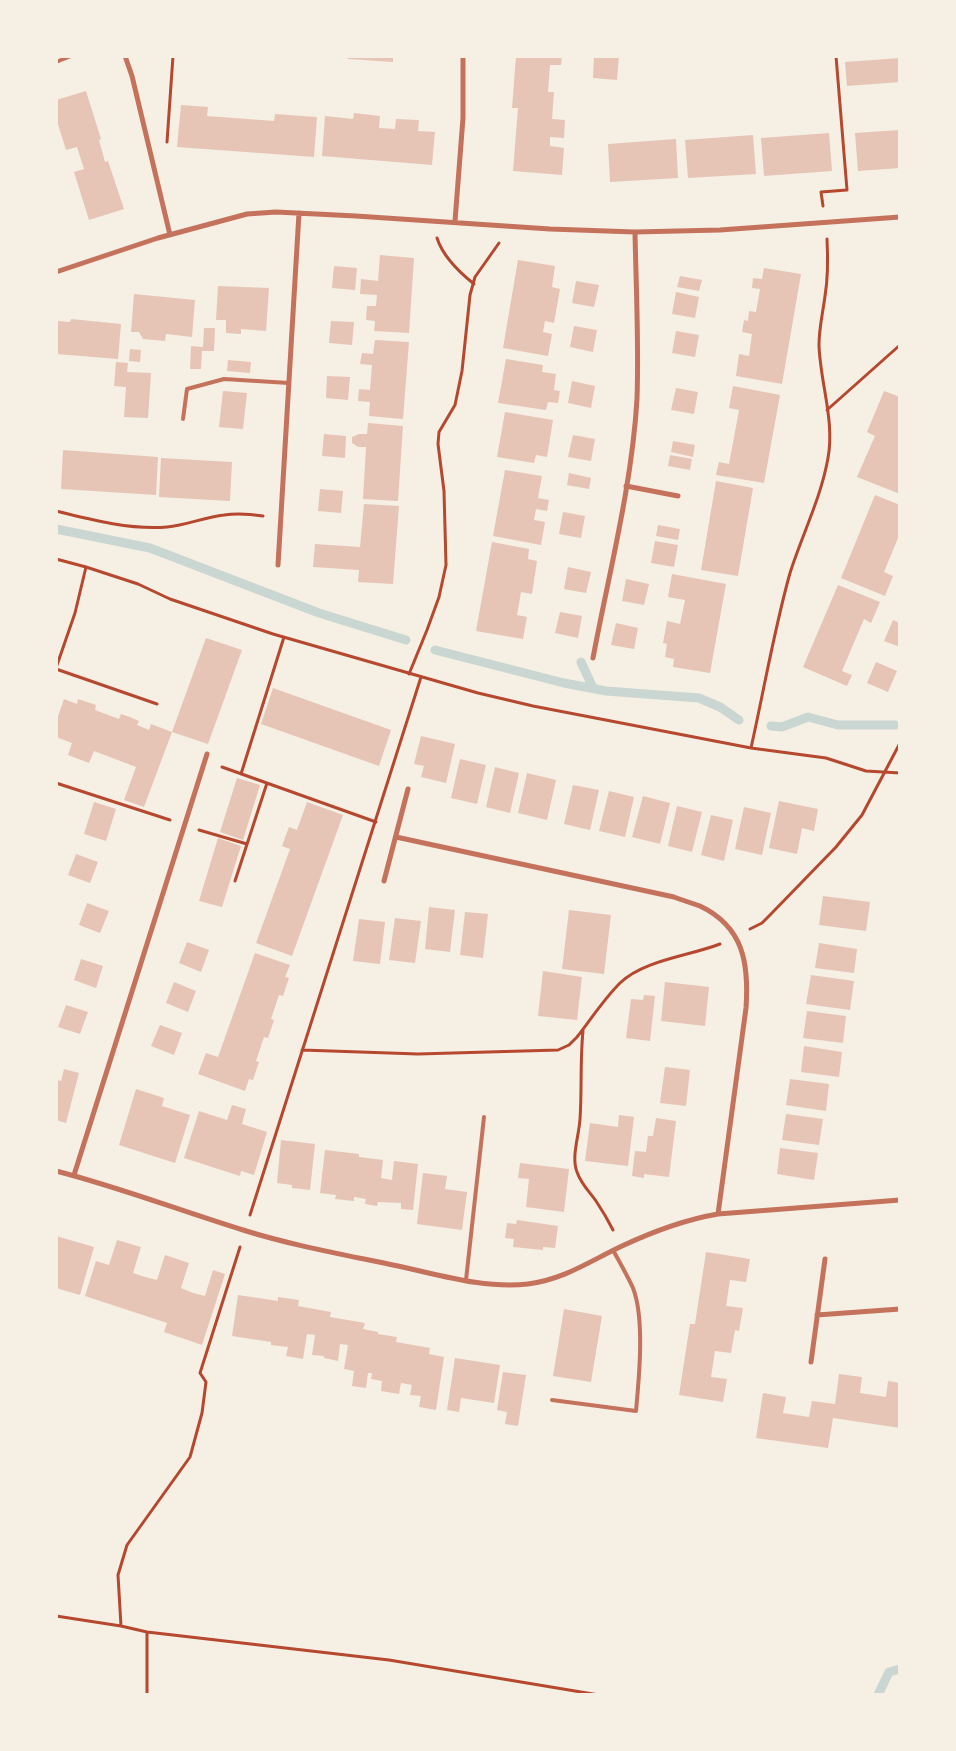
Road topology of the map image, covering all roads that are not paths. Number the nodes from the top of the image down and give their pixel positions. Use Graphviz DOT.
graph roads {
  1 [pos="71,56"];
  2 [pos="126,56"];
  3 [pos="463,56"];
  4 [pos="57,61"];
  5 [pos="299,213"];
  6 [pos="900,217"];
  7 [pos="455,221"];
  8 [pos="634,232"];
  9 [pos="170,235"];
  10 [pos="56,272"];
  11 [pos="289,383"];
  12 [pos="183,419"];
  13 [pos="626,486"];
  14 [pos="678,496"];
  15 [pos="278,565"];
  16 [pos="593,658"];
  17 [pos="207,754"];
  18 [pos="408,789"];
  19 [pos="396,837"];
  20 [pos="384,881"];
  21 [pos="484,1117"];
  22 [pos="56,1171"];
  23 [pos="74,1175"];
  24 [pos="900,1200"];
  25 [pos="718,1214"];
  26 [pos="613,1250"];
  27 [pos="825,1259"];
  28 [pos="466,1280"];
  29 [pos="900,1309"];
  30 [pos="818,1315"];
  31 [pos="811,1362"];
  32 [pos="552,1400"];
  1 -- 4 [label="lane"];
  2 -- 9 [label="street"];
  3 -- 7 [label="street"];
  5 -- 7 [label="street"];
  5 -- 9 [label="street"];
  5 -- 11 [label="street"];
  6 -- 8 [label="street"];
  7 -- 8 [label="street"];
  8 -- 13 [label="street"];
  9 -- 10 [label="street"];
  11 -- 12 [label="lane"];
  11 -- 15 [label="street"];
  13 -- 14 [label="street"];
  13 -- 16 [label="street"];
  17 -- 23 [label="street"];
  18 -- 19 [label="street"];
  19 -- 20 [label="street"];
  19 -- 25 [label="street"];
  21 -- 28 [label="lane"];
  22 -- 23 [label="street"];
  23 -- 28 [label="street"];
  24 -- 25 [label="street"];
  25 -- 26 [label="street"];
  26 -- 28 [label="street"];
  26 -- 32 [label="lane"];
  27 -- 30 [label="street"];
  29 -- 30 [label="street"];
  30 -- 31 [label="street"];
}
